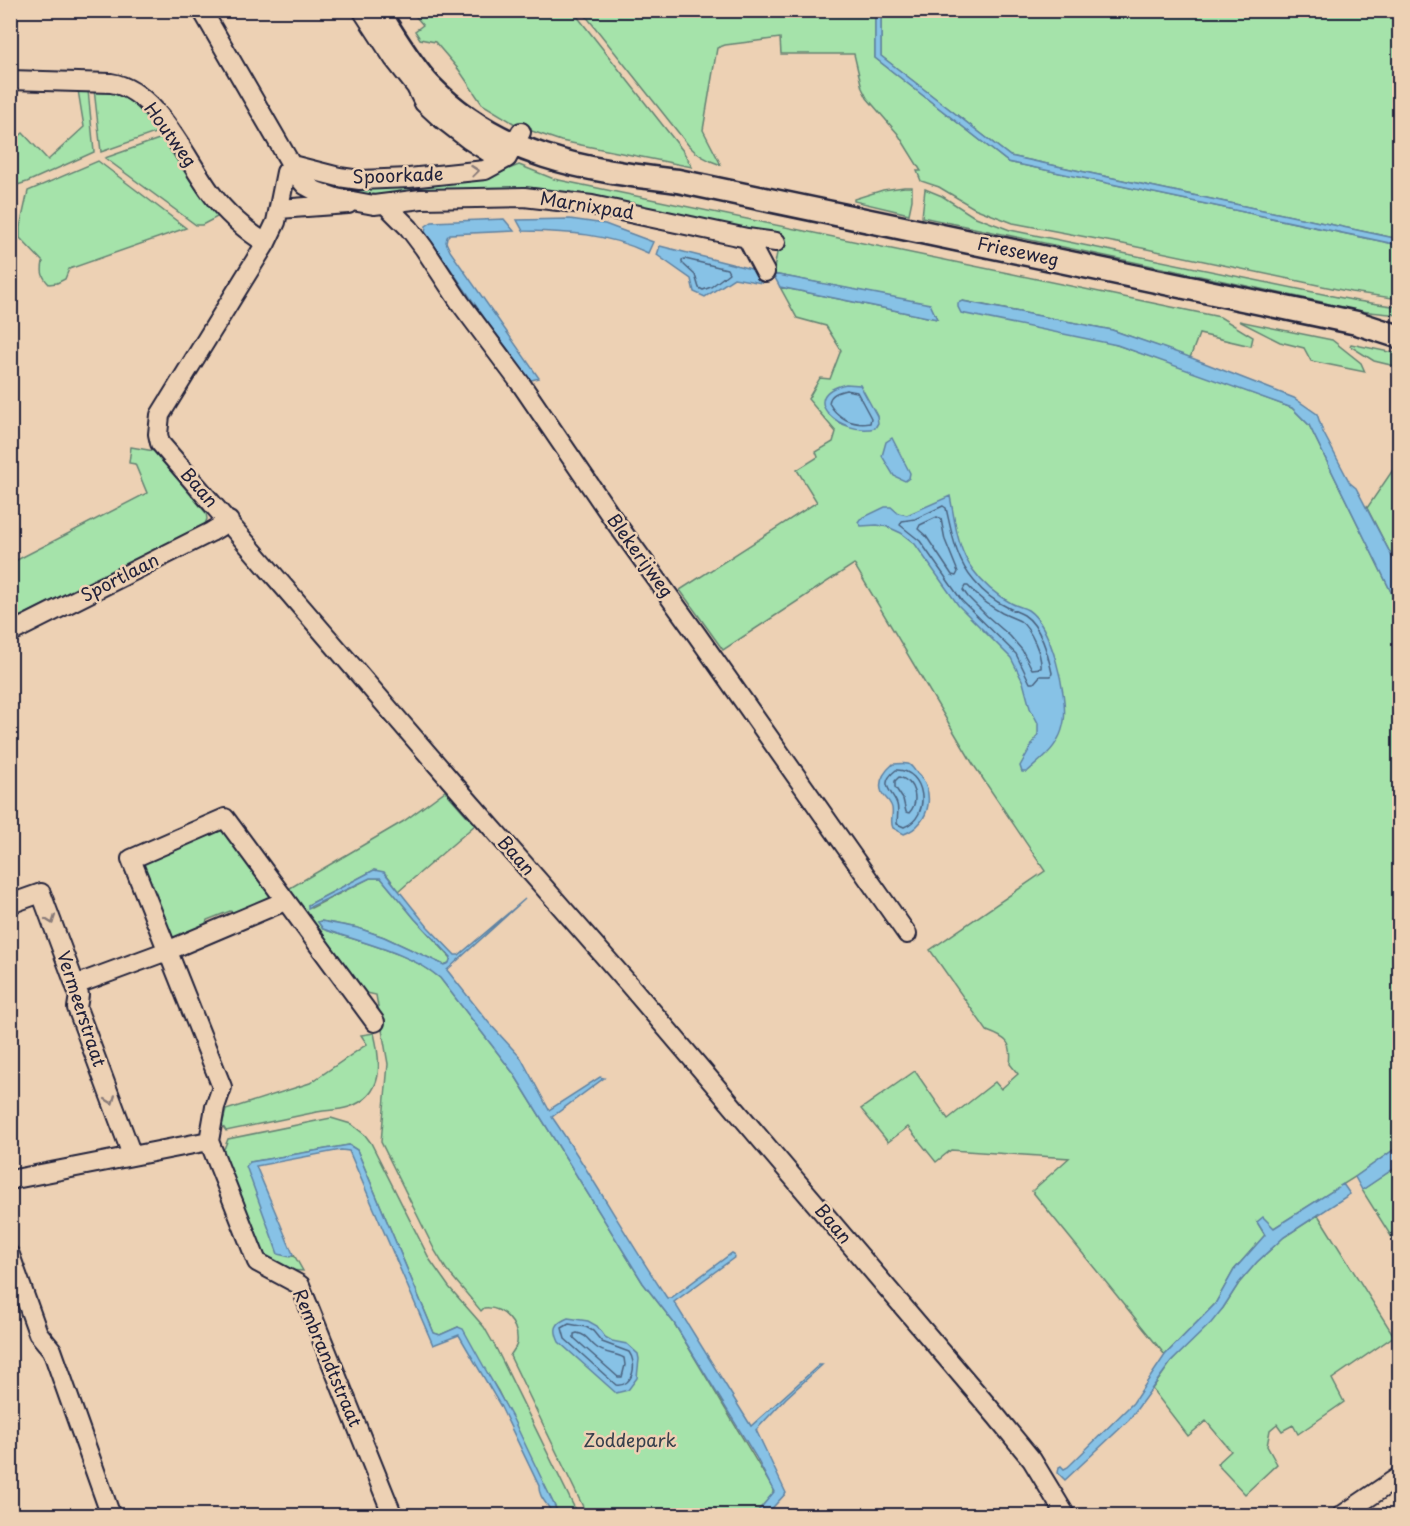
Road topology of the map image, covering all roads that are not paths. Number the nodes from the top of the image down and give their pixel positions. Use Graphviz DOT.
graph roads {
  1 [pos="202,10"];
  2 [pos="362,10"];
  3 [pos="377,10"];
  4 [pos="394,10"];
  5 [pos="418,69"];
  6 [pos="10,80"];
  7 [pos="514,145"];
  8 [pos="292,165"];
  9 [pos="356,203"];
  10 [pos="386,205"];
  11 [pos="279,209"];
  12 [pos="747,238"];
  13 [pos="776,242"];
  14 [pos="266,243"];
  15 [pos="765,272"];
  16 [pos="1400,322"];
  17 [pos="1357,323"];
  18 [pos="1400,337"];
  19 [pos="229,521"];
  20 [pos="10,633"];
  21 [pos="285,901"];
  22 [pos="10,904"];
  23 [pos="907,934"];
  24 [pos="167,951"];
  25 [pos="75,985"];
  26 [pos="375,1022"];
  27 [pos="209,1141"];
  28 [pos="132,1155"];
  29 [pos="10,1180"];
  30 [pos="10,1256"];
  31 [pos="1400,1476"];
  32 [pos="111,1515"];
  33 [pos="393,1515"];
  34 [pos="1066,1515"];
  35 [pos="1341,1515"];
  1 -- 8 [label="street"];
  2 -- 5 [label="street"];
  3 -- 5 [label="main road"];
  4 -- 5 [label="main road"];
  5 -- 7 [label="main road, Frieseweg"];
  6 -- 14 [label="street, Houtweg"];
  8 -- 7 [label="street, Spoorkade, one-way"];
  7 -- 17 [label="main road, Frieseweg"];
  8 -- 9 [label="street"];
  8 -- 11 [label="street, Baan"];
  9 -- 10 [label="street"];
  9 -- 11 [label="street"];
  10 -- 12 [label="street, Marnixpad"];
  10 -- 23 [label="street, Blekerijweg"];
  11 -- 14 [label="street, Baan"];
  12 -- 13 [label="street"];
  12 -- 15 [label="street"];
  14 -- 19 [label="street, Baan"];
  16 -- 17 [label="main road, Frieseweg"];
  17 -- 18 [label="main road, Frieseweg"];
  19 -- 20 [label="street, Sportlaan"];
  19 -- 34 [label="street, Baan"];
  21 -- 24 [label="street"];
  21 -- 24 [label="street"];
  21 -- 26 [label="street"];
  22 -- 25 [label="street, Vermeerstraat, one-way"];
  24 -- 25 [label="street"];
  24 -- 27 [label="street"];
  25 -- 28 [label="street, Vermeerstraat, one-way"];
  27 -- 28 [label="street"];
  27 -- 33 [label="street, Rembrandtstraat"];
  28 -- 29 [label="street"];
  30 -- 32 [label="street"];
  31 -- 35 [label="street"];
}
